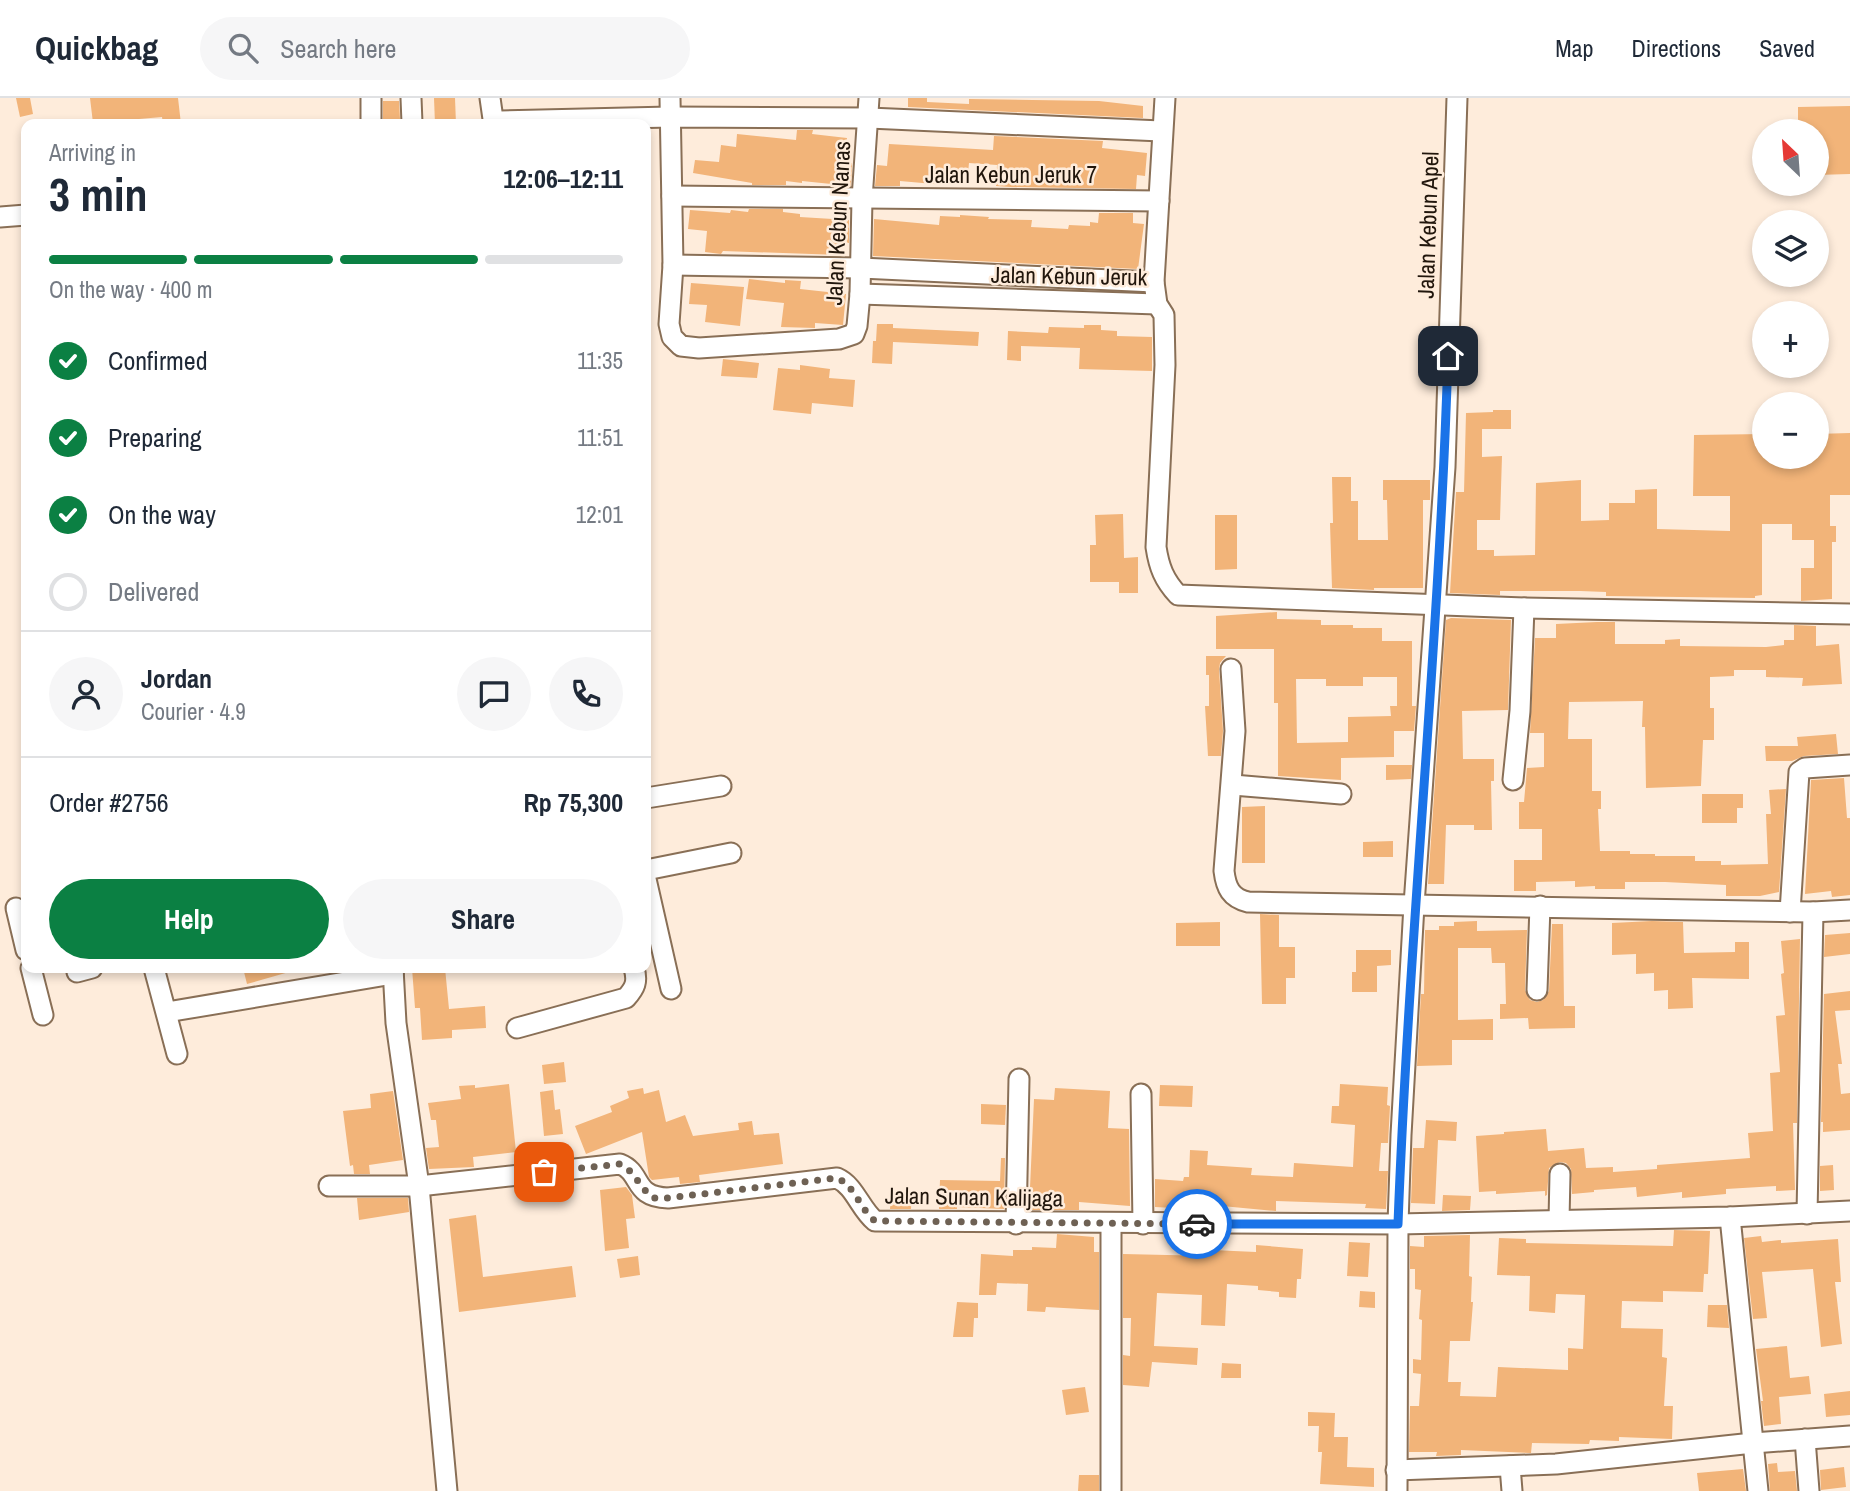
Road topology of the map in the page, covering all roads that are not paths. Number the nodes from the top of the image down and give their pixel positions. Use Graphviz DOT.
graph roads {
  1 [pos="370,98"];
  2 [pos="411,98"];
  3 [pos="490,98"];
  4 [pos="869,98"];
  5 [pos="1165,98"];
  6 [pos="1457,98"];
  7 [pos="670,108"];
  8 [pos="869,118"];
  9 [pos="371,119"];
  10 [pos="412,119"];
  11 [pos="493,119"];
  12 [pos="526,119"];
  13 [pos="1161,131"];
  14 [pos="672,196"];
  15 [pos="862,199"];
  16 [pos="1159,201"];
  17 [pos="21,215"];
  18 [pos="0,217"];
  19 [pos="673,265"];
  20 [pos="861,268"];
  21 [pos="1154,282"];
  22 [pos="860,294"];
  23 [pos="1157,304"];
  24 [pos="1436,604"];
  25 [pos="1524,608"];
  26 [pos="1850,614"];
  27 [pos="1231,669"];
  28 [pos="1850,765"];
  29 [pos="1513,780"];
  30 [pos="1233,785"];
  31 [pos="721,786"];
  32 [pos="1341,794"];
  33 [pos="651,796"];
  34 [pos="732,853"];
  35 [pos="651,869"];
  36 [pos="651,901"];
  37 [pos="1414,905"];
  38 [pos="1540,906"];
  39 [pos="14,908"];
  40 [pos="1850,910"];
  41 [pos="1790,912"];
  42 [pos="1813,912"];
  43 [pos="21,932"];
  44 [pos="32,973"];
  45 [pos="155,973"];
  46 [pos="382,973"];
  47 [pos="393,973"];
  48 [pos="635,973"];
  49 [pos="671,989"];
  50 [pos="1537,990"];
  51 [pos="167,1012"];
  52 [pos="43,1014"];
  53 [pos="517,1028"];
  54 [pos="177,1054"];
  55 [pos="1019,1079"];
  56 [pos="1142,1094"];
  57 [pos="1560,1174"];
  58 [pos="419,1185"];
  59 [pos="330,1186"];
  60 [pos="1850,1211"];
  61 [pos="1807,1214"];
  62 [pos="1730,1217"];
  63 [pos="1559,1220"];
  64 [pos="1111,1223"];
  65 [pos="1016,1224"];
  66 [pos="1143,1224"];
  67 [pos="1398,1224"];
  68 [pos="1850,1436"];
  69 [pos="1805,1439"];
  70 [pos="1753,1443"];
  71 [pos="1510,1466"];
  72 [pos="1396,1470"];
  73 [pos="447,1491"];
  74 [pos="1111,1491"];
  75 [pos="1397,1491"];
  76 [pos="1512,1491"];
  77 [pos="1758,1491"];
  78 [pos="1809,1491"];
  1 -- 9 [label="street"];
  2 -- 10 [label="street"];
  3 -- 11 [label="street"];
  4 -- 8 [label="street, Jalan Kebun Nanas"];
  5 -- 13 [label="street, Jalan Kebun Jeruk"];
  6 -- 24 [label="street, Jalan Kebun Apel"];
  7 -- 8 [label="street"];
  7 -- 12 [label="street"];
  7 -- 14 [label="street"];
  8 -- 13 [label="street"];
  8 -- 15 [label="street, Jalan Kebun Nanas"];
  13 -- 16 [label="street, Jalan Kebun Jeruk"];
  14 -- 15 [label="street, Jalan Kebun Jeruk 7"];
  14 -- 19 [label="street"];
  15 -- 16 [label="street, Jalan Kebun Jeruk 7"];
  15 -- 20 [label="street, Jalan Kebun Nanas"];
  16 -- 21 [label="street, Jalan Kebun Jeruk"];
  17 -- 18 [label="street"];
  19 -- 20 [label="street"];
  19 -- 22 [label="street, Jalan Kebun Nanas"];
  20 -- 21 [label="street"];
  20 -- 22 [label="street, Jalan Kebun Nanas"];
  21 -- 23 [label="street, Jalan Kebun Jeruk"];
  22 -- 23 [label="street, Jalan Kebun Jeruk"];
  23 -- 24 [label="street"];
  24 -- 25 [label="street"];
  24 -- 37 [label="street, Jalan Kebun Apel"];
  25 -- 26 [label="street"];
  25 -- 29 [label="street"];
  27 -- 30 [label="street"];
  28 -- 41 [label="street"];
  30 -- 32 [label="street"];
  30 -- 37 [label="street"];
  31 -- 33 [label="street"];
  34 -- 35 [label="street"];
  36 -- 49 [label="street"];
  37 -- 38 [label="street"];
  37 -- 67 [label="street, Jalan Kebun Apel"];
  38 -- 41 [label="street"];
  38 -- 50 [label="street"];
  39 -- 43 [label="street"];
  40 -- 42 [label="street"];
  41 -- 42 [label="street"];
  42 -- 61 [label="street"];
  44 -- 52 [label="street"];
  45 -- 51 [label="street"];
  46 -- 51 [label="street"];
  47 -- 58 [label="street"];
  48 -- 53 [label="street"];
  51 -- 54 [label="street"];
  55 -- 65 [label="street"];
  56 -- 66 [label="street"];
  57 -- 63 [label="street"];
  58 -- 59 [label="street"];
  58 -- 65 [label="street, Jalan Sunan Kalijaga"];
  58 -- 73 [label="street"];
  60 -- 61 [label="street, Jalan Sunan Kalijaga"];
  61 -- 62 [label="street, Jalan Sunan Kalijaga"];
  62 -- 63 [label="street, Jalan Sunan Kalijaga"];
  62 -- 70 [label="street"];
  63 -- 67 [label="street, Jalan Sunan Kalijaga"];
  64 -- 65 [label="street, Jalan Sunan Kalijaga"];
  64 -- 66 [label="street, Jalan Sunan Kalijaga"];
  64 -- 74 [label="street"];
  66 -- 67 [label="street, Jalan Sunan Kalijaga"];
  67 -- 72 [label="street, Jalan Kebun Apel"];
  68 -- 69 [label="street"];
  69 -- 70 [label="street"];
  69 -- 78 [label="street"];
  70 -- 71 [label="street"];
  70 -- 77 [label="street"];
  71 -- 72 [label="street"];
  71 -- 76 [label="street"];
  72 -- 75 [label="street, Jalan Kebun Apel"];
}
